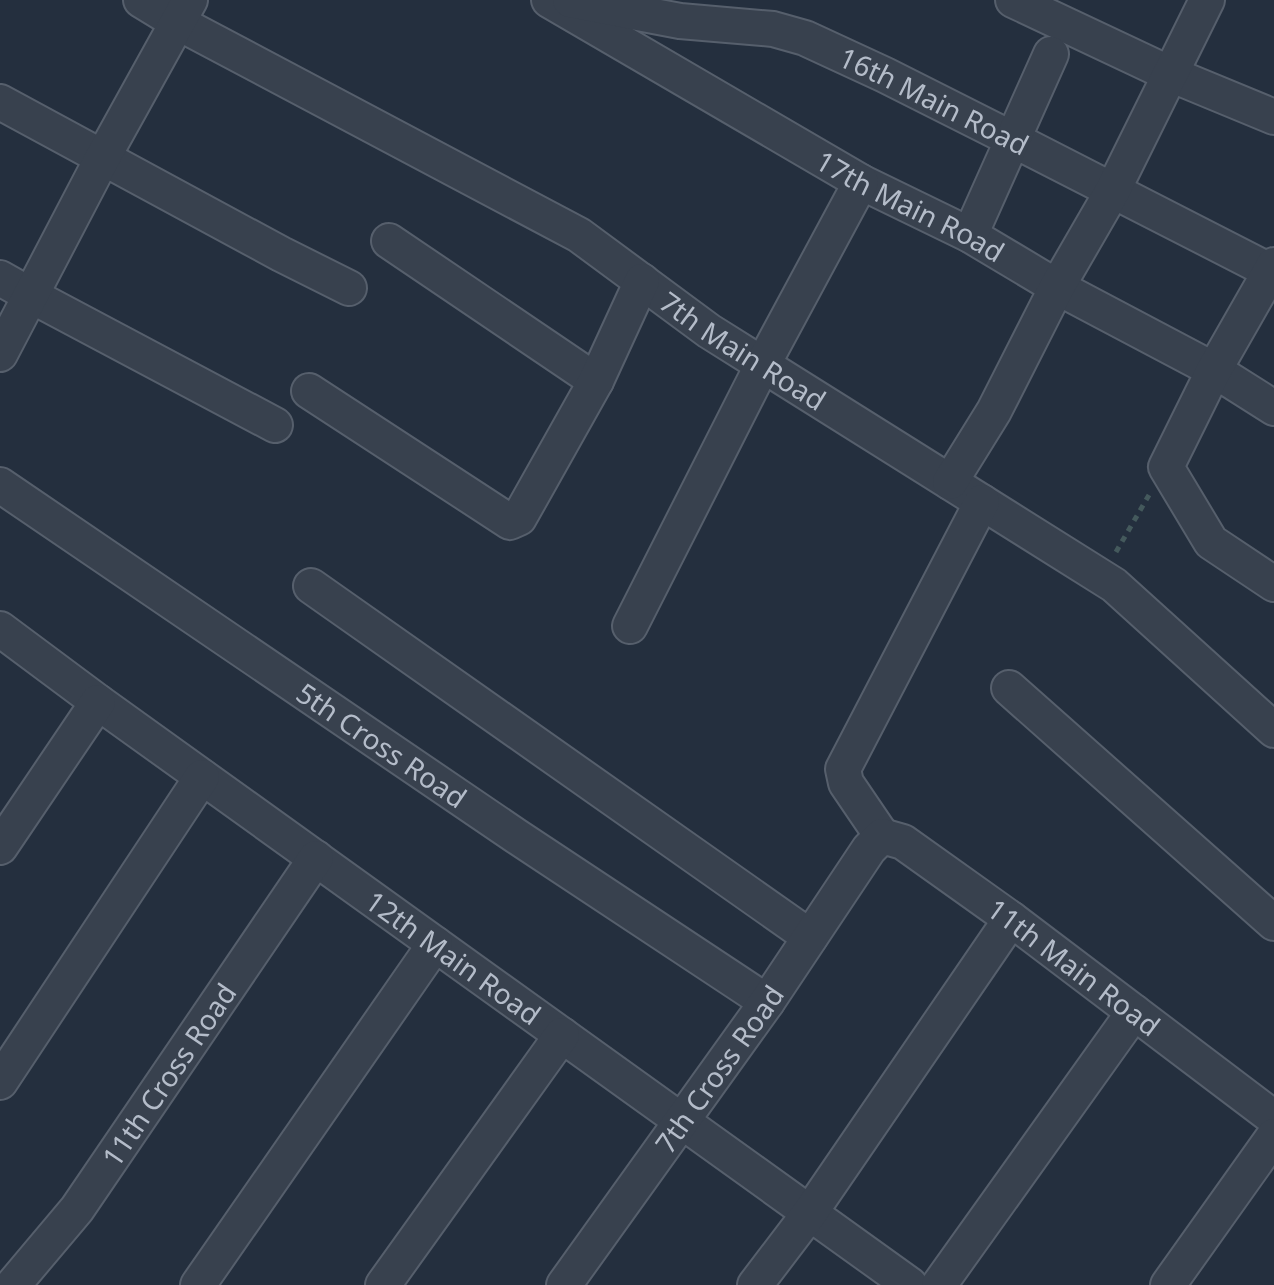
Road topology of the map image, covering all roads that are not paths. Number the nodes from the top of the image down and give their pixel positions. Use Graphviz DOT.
graph roads {
  1 [pos="141,0"];
  2 [pos="549,0"];
  3 [pos="570,0"];
  4 [pos="1207,0"];
  5 [pos="1022,2"];
  6 [pos="183,11"];
  7 [pos="1051,54"];
  8 [pos="1170,74"];
  9 [pos="0,102"];
  10 [pos="1274,117"];
  11 [pos="1012,139"];
  12 [pos="103,157"];
  13 [pos="861,182"];
  14 [pos="1112,192"];
  15 [pos="970,235"];
  16 [pos="389,241"];
  17 [pos="1273,270"];
  18 [pos="0,278"];
  19 [pos="642,281"];
  20 [pos="1057,287"];
  21 [pos="349,288"];
  22 [pos="32,296"];
  23 [pos="0,354"];
  24 [pos="763,364"];
  25 [pos="1214,370"];
  26 [pos="596,381"];
  27 [pos="309,391"];
  28 [pos="1274,408"];
  29 [pos="275,425"];
  30 [pos="950,482"];
  31 [pos="0,485"];
  32 [pos="982,502"];
  33 [pos="1274,584"];
  34 [pos="311,586"];
  35 [pos="630,626"];
  36 [pos="0,629"];
  37 [pos="1009,688"];
  38 [pos="98,702"];
  39 [pos="1274,730"];
  40 [pos="202,777"];
  41 [pos="876,843"];
  42 [pos="0,847"];
  43 [pos="316,858"];
  44 [pos="1011,919"];
  45 [pos="1274,923"];
  46 [pos="810,937"];
  47 [pos="435,944"];
  48 [pos="767,1002"];
  49 [pos="1134,1012"];
  50 [pos="562,1035"];
  51 [pos="0,1082"];
  52 [pos="1274,1118"];
  53 [pos="681,1122"];
  54 [pos="1274,1136"];
  55 [pos="809,1214"];
  56 [pos="13,1285"];
  57 [pos="198,1285"];
  58 [pos="383,1285"];
  59 [pos="564,1285"];
  60 [pos="755,1285"];
  61 [pos="910,1285"];
  62 [pos="939,1285"];
  63 [pos="1168,1285"];
  1 -- 6 [label="street, 7th Main Road"];
  2 -- 13 [label="street, 17th Main Road"];
  3 -- 11 [label="street, 16th Main Road"];
  4 -- 8 [label="street"];
  5 -- 8 [label="street"];
  6 -- 12 [label="street"];
  6 -- 19 [label="street, 7th Main Road"];
  7 -- 11 [label="street"];
  8 -- 10 [label="street"];
  8 -- 14 [label="street"];
  9 -- 12 [label="street"];
  11 -- 14 [label="street, 16th Main Road"];
  11 -- 15 [label="street"];
  12 -- 21 [label="street"];
  12 -- 22 [label="street"];
  13 -- 15 [label="street, 17th Main Road"];
  13 -- 24 [label="street"];
  14 -- 17 [label="street, 16th Main Road"];
  14 -- 20 [label="street"];
  15 -- 20 [label="street, 17th Main Road"];
  16 -- 26 [label="street"];
  17 -- 25 [label="street"];
  18 -- 22 [label="street"];
  19 -- 24 [label="street, 7th Main Road"];
  19 -- 26 [label="street"];
  20 -- 25 [label="street, 17th Main Road"];
  20 -- 30 [label="street"];
  22 -- 23 [label="street"];
  22 -- 29 [label="street"];
  24 -- 30 [label="street, 7th Main Road"];
  24 -- 35 [label="street"];
  25 -- 28 [label="street, 17th Main Road"];
  25 -- 33 [label="street"];
  26 -- 27 [label="street"];
  30 -- 32 [label="street, 7th Main Road"];
  31 -- 48 [label="street, 5th Cross Road"];
  32 -- 39 [label="street, 7th Main Road"];
  32 -- 41 [label="street"];
  34 -- 46 [label="street"];
  36 -- 38 [label="street, 12th Main Road"];
  37 -- 45 [label="street"];
  38 -- 40 [label="street, 12th Main Road"];
  38 -- 42 [label="street"];
  40 -- 43 [label="street, 12th Main Road"];
  40 -- 51 [label="street"];
  41 -- 44 [label="street, 11th Main Road"];
  41 -- 46 [label="street, 7th Cross Road"];
  43 -- 47 [label="street, 12th Main Road"];
  43 -- 56 [label="street, 11th Cross Road"];
  44 -- 49 [label="street, 11th Main Road"];
  44 -- 55 [label="street"];
  46 -- 48 [label="street, 7th Cross Road"];
  47 -- 50 [label="street, 12th Main Road"];
  47 -- 57 [label="street"];
  48 -- 53 [label="street, 7th Cross Road"];
  49 -- 52 [label="street, 11th Main Road"];
  49 -- 62 [label="street"];
  50 -- 53 [label="street, 12th Main Road"];
  50 -- 58 [label="street"];
  53 -- 55 [label="street, 12th Main Road"];
  53 -- 59 [label="street, 7th Cross Road"];
  54 -- 63 [label="street"];
  55 -- 60 [label="street"];
  55 -- 61 [label="street, 12th Main Road"];
}
